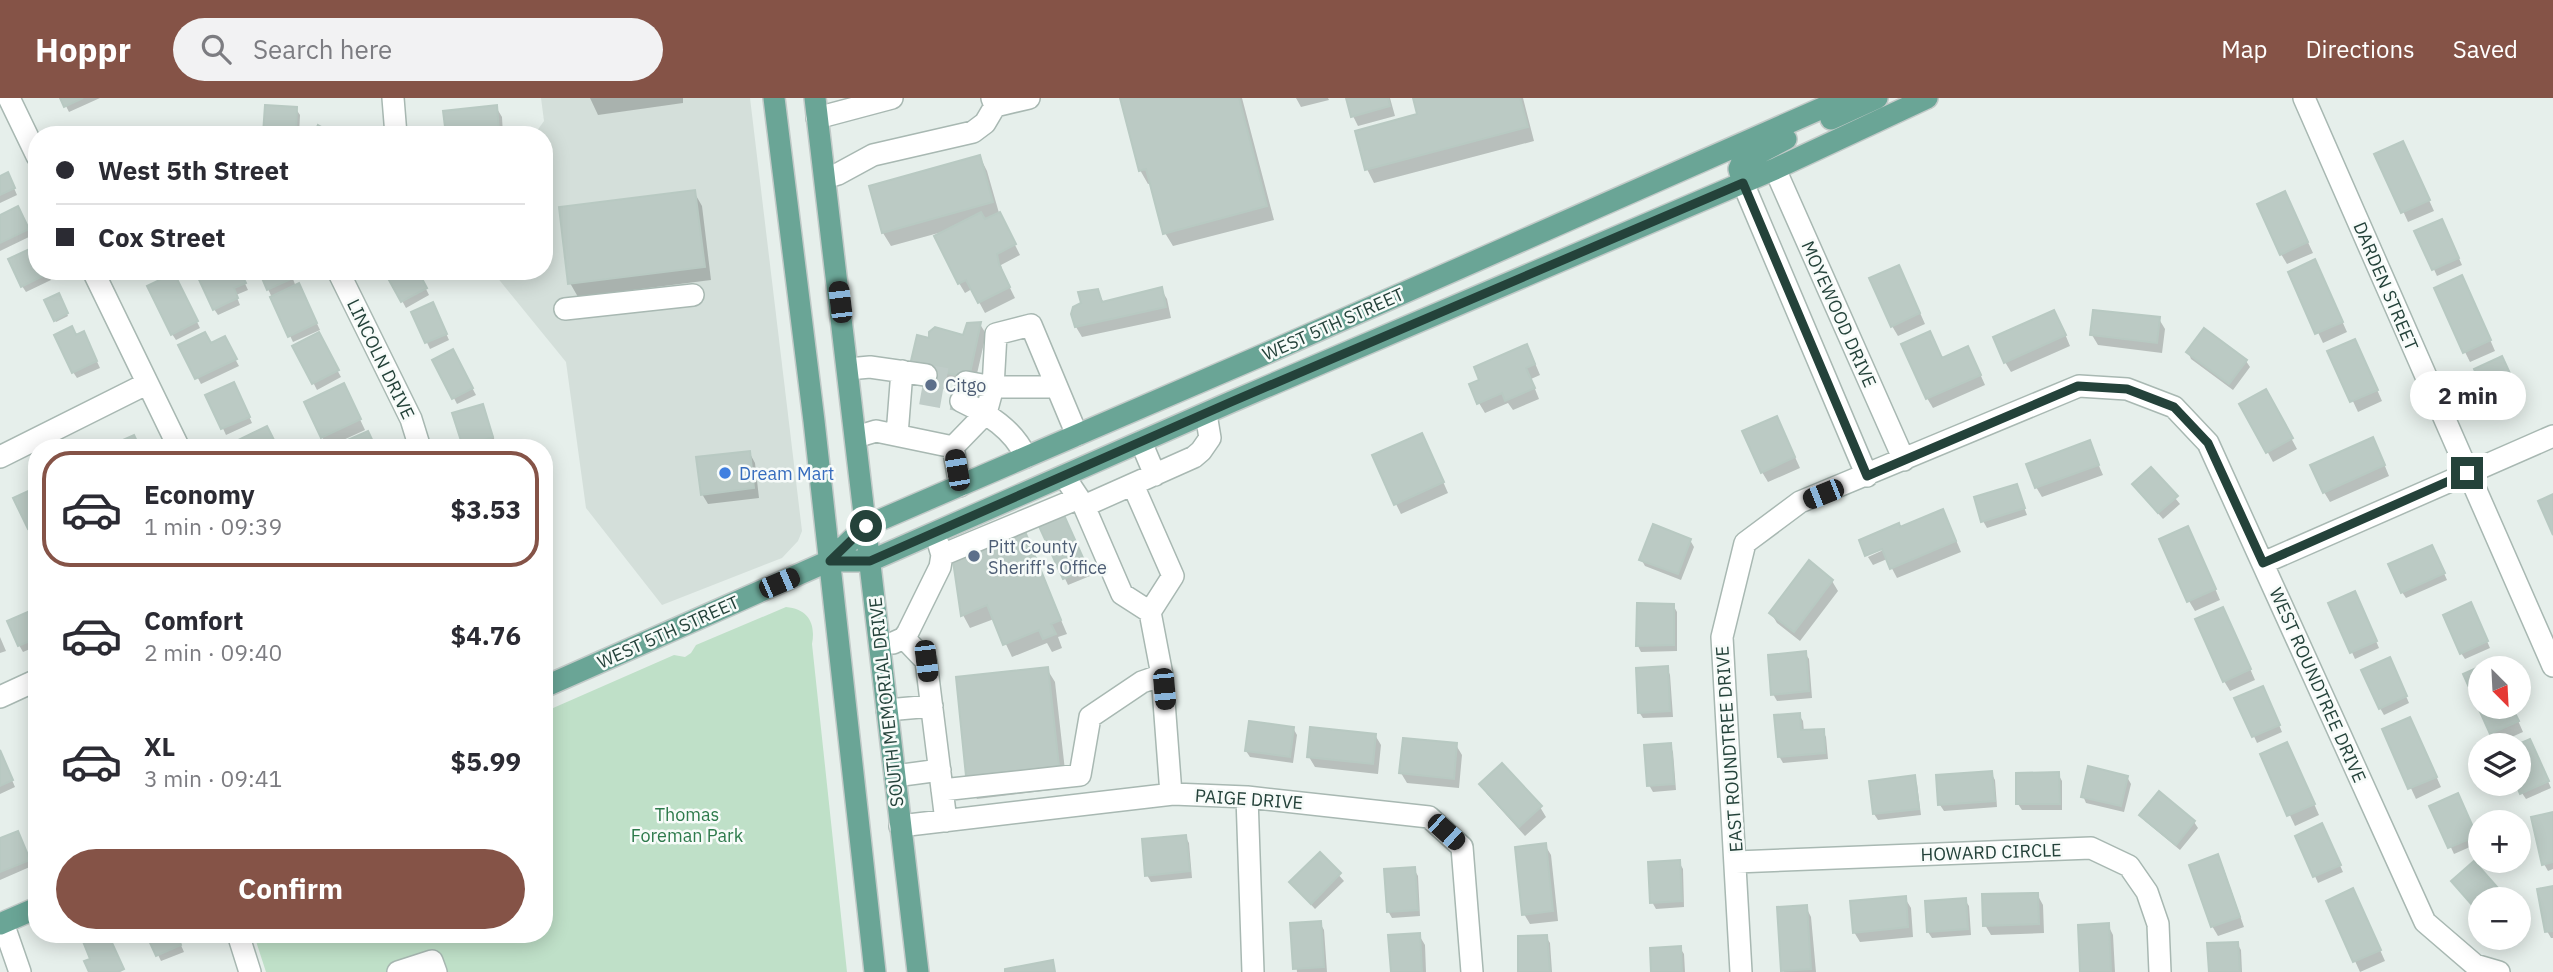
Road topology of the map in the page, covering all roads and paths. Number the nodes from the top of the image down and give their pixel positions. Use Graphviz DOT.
graph roads {
  1 [pos="9,98"];
  2 [pos="393,98"];
  3 [pos="774,98"];
  4 [pos="892,98"];
  5 [pos="1028,98"];
  6 [pos="1845,98"];
  7 [pos="1877,98"];
  8 [pos="1927,98"];
  9 [pos="2304,98"];
  10 [pos="994,102"];
  11 [pos="816,108"];
  12 [pos="395,126"];
  13 [pos="28,137"];
  14 [pos="1775,169"];
  15 [pos="825,178"];
  16 [pos="1743,183"];
  17 [pos="98,280"];
  18 [pos="342,280"];
  19 [pos="693,295"];
  20 [pos="565,309"];
  21 [pos="848,369"];
  22 [pos="146,384"];
  23 [pos="993,387"];
  24 [pos="1056,387"];
  25 [pos="986,413"];
  26 [pos="1206,414"];
  27 [pos="897,435"];
  28 [pos="1077,435"];
  29 [pos="2553,436"];
  30 [pos="856,437"];
  31 [pos="36,439"];
  32 [pos="174,439"];
  33 [pos="417,439"];
  34 [pos="1141,442"];
  35 [pos="28,443"];
  36 [pos="953,447"];
  37 [pos="0,457"];
  38 [pos="1026,457"];
  39 [pos="1904,460"];
  40 [pos="2467,473"];
  41 [pos="1155,475"];
  42 [pos="1064,476"];
  43 [pos="1867,476"];
  44 [pos="1133,485"];
  45 [pos="960,486"];
  46 [pos="1017,497"];
  47 [pos="1082,502"];
  48 [pos="1028,520"];
  49 [pos="866,526"];
  50 [pos="935,533"];
  51 [pos="942,555"];
  52 [pos="830,561"];
  53 [pos="870,561"];
  54 [pos="2263,563"];
  55 [pos="1150,612"];
  56 [pos="904,638"];
  57 [pos="880,648"];
  58 [pos="2553,666"];
  59 [pos="1162,675"];
  60 [pos="553,683"];
  61 [pos="28,685"];
  62 [pos="0,696"];
  63 [pos="932,706"];
  64 [pos="887,710"];
  65 [pos="1080,775"];
  66 [pos="895,776"];
  67 [pos="941,780"];
  68 [pos="1171,794"];
  69 [pos="1247,797"];
  70 [pos="1079,805"];
  71 [pos="946,821"];
  72 [pos="900,826"];
  73 [pos="1736,862"];
  74 [pos="28,912"];
  75 [pos="2,924"];
  76 [pos="241,943"];
  77 [pos="20,972"];
  78 [pos="250,972"];
  79 [pos="398,972"];
  80 [pos="436,972"];
  81 [pos="876,972"];
  82 [pos="918,972"];
  83 [pos="1253,972"];
  84 [pos="1472,972"];
  85 [pos="1741,972"];
  86 [pos="2160,972"];
  87 [pos="2499,972"];
  1 -- 13 [label="street"];
  2 -- 12 [label="street"];
  3 -- 52 [label="main road"];
  4 -- 11 [label="street"];
  5 -- 10 [label="street"];
  6 -- 28 [label="main road, WEST 5TH STREET"];
  7 -- 16 [label="main road"];
  8 -- 14 [label="main road, WEST 5TH STREET"];
  9 -- 40 [label="street, DARDEN STREET"];
  10 -- 15 [label="street"];
  11 -- 15 [label="main road, SOUTH MEMORIAL DRIVE"];
  14 -- 16 [label="main road, WEST 5TH STREET"];
  14 -- 39 [label="street, MOYEWOOD DRIVE"];
  15 -- 21 [label="main road, SOUTH MEMORIAL DRIVE"];
  16 -- 26 [label="main road, WEST 5TH STREET"];
  16 -- 43 [label="street, MOYEWOOD DRIVE"];
  17 -- 22 [label="street"];
  18 -- 33 [label="street, LINCOLN DRIVE"];
  19 -- 20 [label="street"];
  21 -- 27 [label="street"];
  21 -- 30 [label="main road, SOUTH MEMORIAL DRIVE"];
  22 -- 31 [label="street"];
  22 -- 32 [label="street"];
  23 -- 24 [label="street"];
  23 -- 24 [label="street"];
  23 -- 25 [label="street"];
  23 -- 25 [label="street"];
  24 -- 28 [label="street"];
  25 -- 36 [label="street"];
  25 -- 38 [label="street"];
  26 -- 34 [label="main road, WEST 5TH STREET"];
  26 -- 41 [label="street"];
  27 -- 30 [label="street"];
  27 -- 36 [label="street"];
  28 -- 38 [label="main road, WEST 5TH STREET"];
  29 -- 40 [label="street"];
  30 -- 49 [label="main road, SOUTH MEMORIAL DRIVE"];
  34 -- 41 [label="street"];
  34 -- 42 [label="main road, WEST 5TH STREET"];
  35 -- 37 [label="street"];
  36 -- 45 [label="street"];
  38 -- 45 [label="main road, WEST 5TH STREET"];
  39 -- 43 [label="street, WEST ROUNDTREE DRIVE"];
  39 -- 54 [label="street, WEST ROUNDTREE DRIVE"];
  40 -- 54 [label="street"];
  40 -- 58 [label="street, DARDEN STREET"];
  41 -- 44 [label="street"];
  42 -- 46 [label="main road, WEST 5TH STREET"];
  42 -- 47 [label="street"];
  43 -- 73 [label="street, EAST ROUNDTREE DRIVE"];
  44 -- 47 [label="street"];
  44 -- 55 [label="street"];
  45 -- 49 [label="main road, WEST 5TH STREET"];
  46 -- 48 [label="street"];
  46 -- 50 [label="main road, WEST 5TH STREET"];
  47 -- 48 [label="street"];
  47 -- 55 [label="street"];
  48 -- 51 [label="street"];
  49 -- 52 [label="main road, WEST 5TH STREET"];
  49 -- 53 [label="main road, SOUTH MEMORIAL DRIVE"];
  50 -- 51 [label="street"];
  50 -- 53 [label="main road, WEST 5TH STREET"];
  51 -- 56 [label="street"];
  52 -- 53 [label="main road, WEST 5TH STREET"];
  52 -- 60 [label="main road, WEST 5TH STREET"];
  52 -- 81 [label="main road"];
  53 -- 57 [label="main road, SOUTH MEMORIAL DRIVE"];
  54 -- 87 [label="street, WEST ROUNDTREE DRIVE"];
  55 -- 59 [label="street"];
  56 -- 57 [label="street"];
  56 -- 63 [label="street"];
  57 -- 64 [label="main road, SOUTH MEMORIAL DRIVE"];
  59 -- 65 [label="street"];
  59 -- 68 [label="street"];
  61 -- 62 [label="street"];
  63 -- 64 [label="street"];
  63 -- 67 [label="street"];
  64 -- 66 [label="main road, SOUTH MEMORIAL DRIVE"];
  65 -- 67 [label="street"];
  65 -- 70 [label="street"];
  66 -- 67 [label="street"];
  66 -- 72 [label="main road, SOUTH MEMORIAL DRIVE"];
  67 -- 71 [label="street"];
  68 -- 69 [label="street, PAIGE DRIVE"];
  68 -- 70 [label="street, PAIGE DRIVE"];
  69 -- 83 [label="street"];
  69 -- 84 [label="street, PAIGE DRIVE"];
  70 -- 71 [label="street, PAIGE DRIVE"];
  71 -- 72 [label="street, PAIGE DRIVE"];
  72 -- 82 [label="main road, SOUTH MEMORIAL DRIVE"];
  73 -- 85 [label="street, EAST ROUNDTREE DRIVE"];
  73 -- 86 [label="street, HOWARD CIRCLE"];
  74 -- 75 [label="main road"];
  75 -- 77 [label="street"];
  76 -- 78 [label="street"];
  79 -- 80 [label="street"];
}
